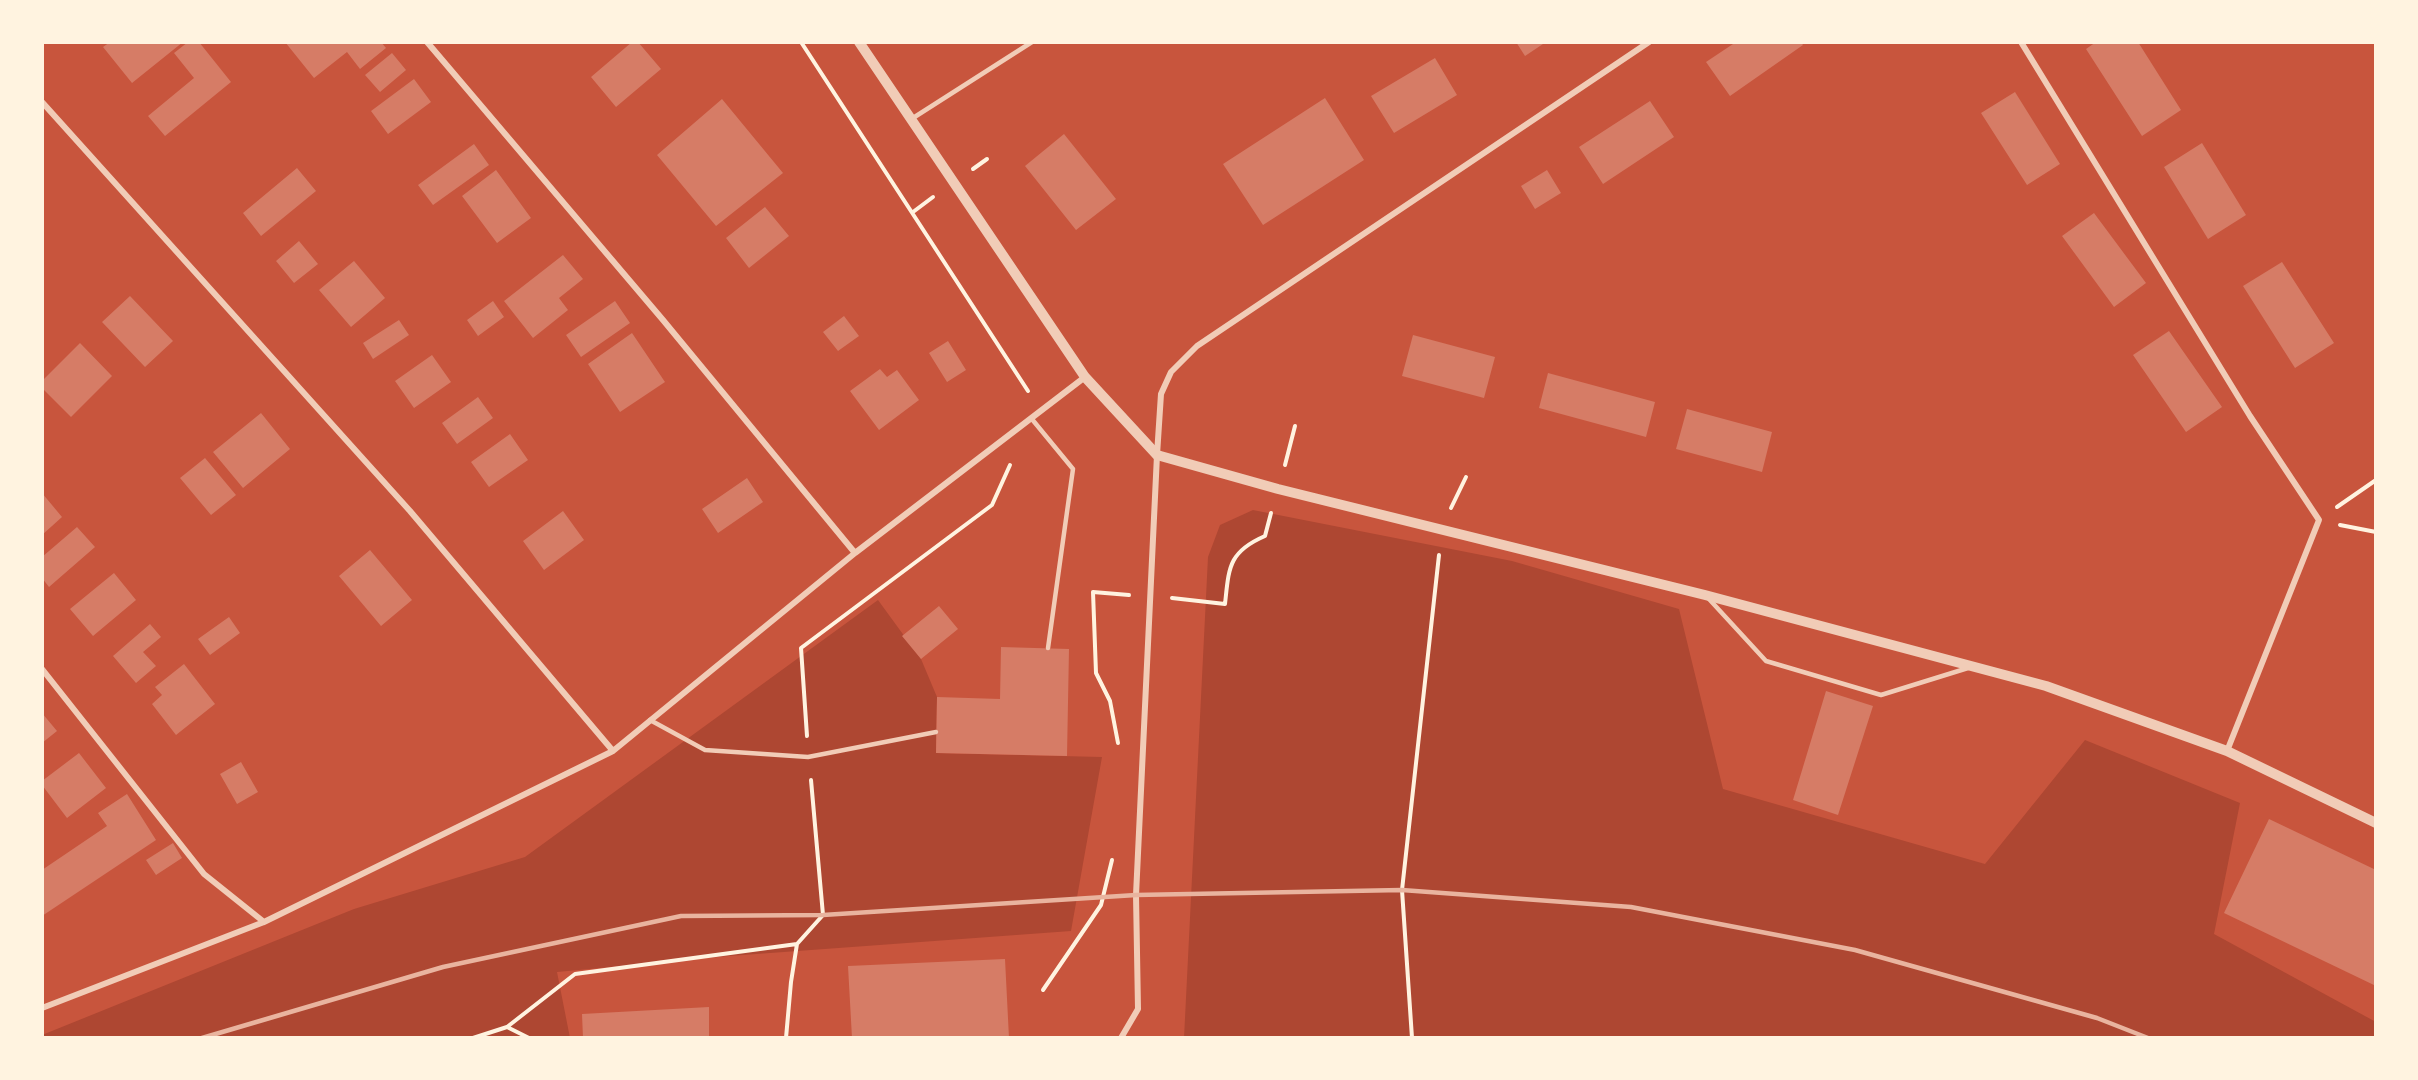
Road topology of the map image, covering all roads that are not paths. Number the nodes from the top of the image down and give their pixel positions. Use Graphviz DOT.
graph roads {
  1 [pos="427,42"];
  2 [pos="859,42"];
  3 [pos="1032,42"];
  4 [pos="1649,42"];
  5 [pos="2020,42"];
  6 [pos="42,102"];
  7 [pos="911,119"];
  8 [pos="1085,377"];
  9 [pos="1031,418"];
  10 [pos="1157,455"];
  11 [pos="855,553"];
  12 [pos="1705,595"];
  13 [pos="1048,648"];
  14 [pos="1973,666"];
  15 [pos="42,669"];
  16 [pos="650,720"];
  17 [pos="936,732"];
  18 [pos="2227,750"];
  19 [pos="613,751"];
  20 [pos="2376,823"];
  21 [pos="264,922"];
  22 [pos="42,1008"];
  23 [pos="1121,1038"];
  1 -- 11 [label="street"];
  2 -- 7 [label="street"];
  3 -- 7 [label="lane"];
  4 -- 10 [label="street"];
  5 -- 18 [label="street"];
  6 -- 19 [label="street"];
  7 -- 8 [label="street"];
  8 -- 9 [label="street"];
  8 -- 10 [label="street"];
  9 -- 11 [label="street"];
  9 -- 13 [label="lane"];
  10 -- 12 [label="street"];
  10 -- 23 [label="street"];
  11 -- 16 [label="street"];
  12 -- 14 [label="street"];
  12 -- 14 [label="lane"];
  14 -- 18 [label="street"];
  15 -- 21 [label="street"];
  16 -- 17 [label="lane"];
  16 -- 19 [label="street"];
  18 -- 20 [label="street"];
  19 -- 21 [label="street"];
  21 -- 22 [label="street"];
}
